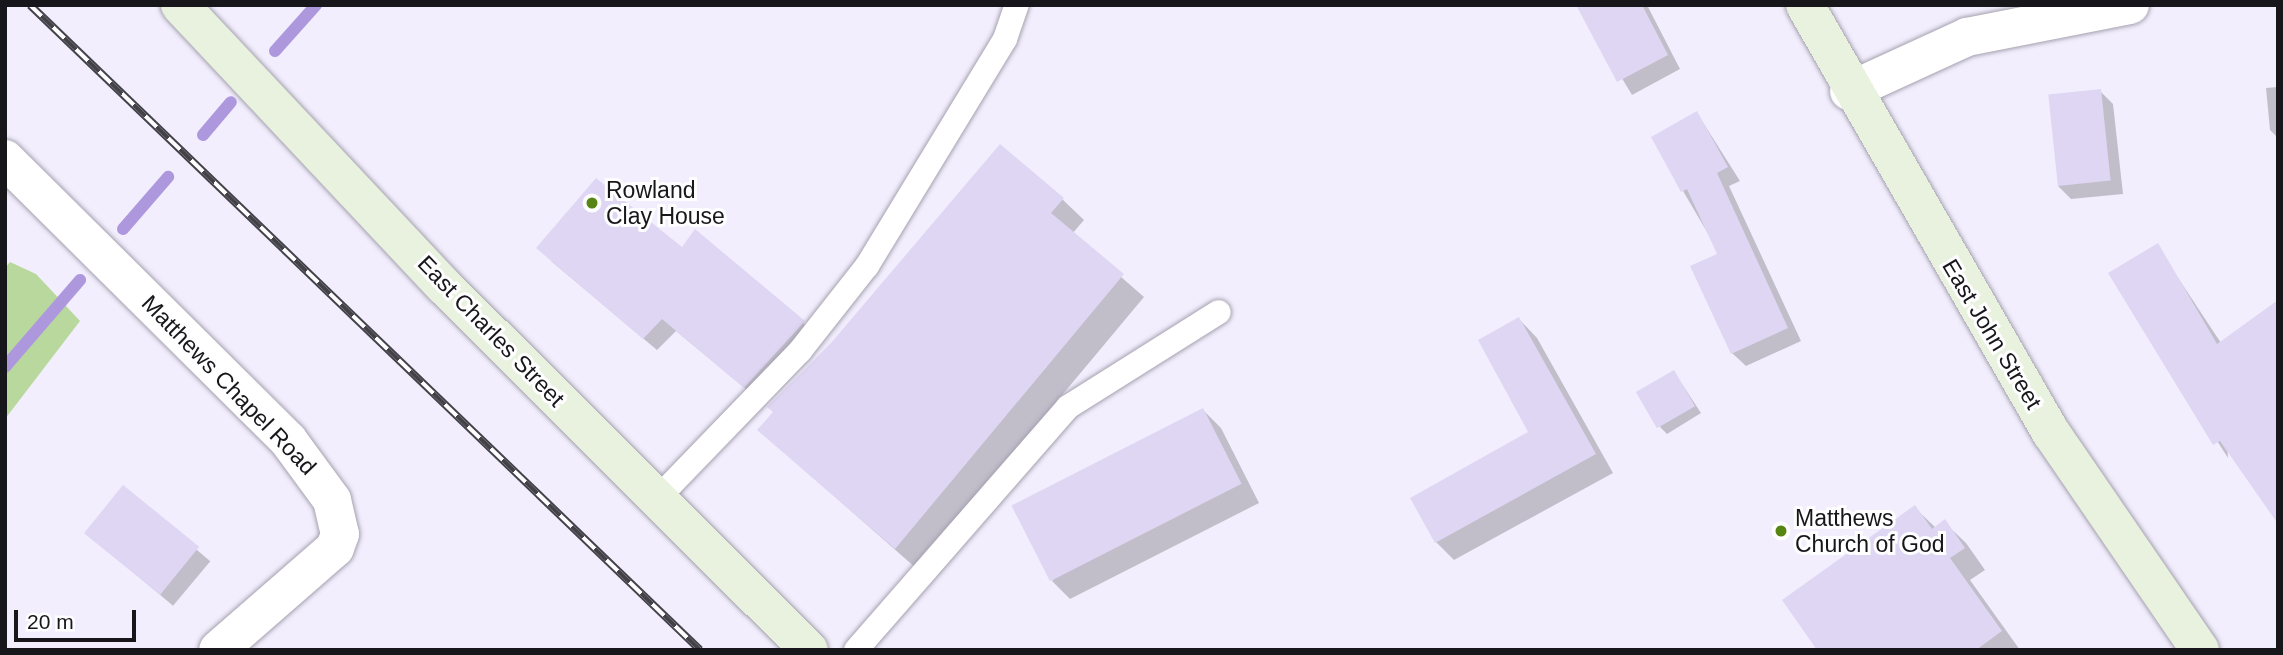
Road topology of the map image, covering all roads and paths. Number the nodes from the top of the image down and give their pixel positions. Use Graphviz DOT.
graph roads {
  1 [pos="180,5"];
  2 [pos="1017,5"];
  3 [pos="1805,5"];
  4 [pos="2130,5"];
  5 [pos="1849,91"];
  6 [pos="5,159"];
  7 [pos="1219,312"];
  8 [pos="656,500"];
  9 [pos="218,650"];
  10 [pos="809,650"];
  11 [pos="856,650"];
  12 [pos="2200,650"];
  1 -- 8 [label="street, East Charles Street"];
  2 -- 8 [label="lane"];
  3 -- 5 [label="street, East John Street"];
  4 -- 5 [label="street"];
  5 -- 12 [label="street, East John Street"];
  6 -- 9 [label="street, Matthews Chapel Road"];
  7 -- 11 [label="lane"];
  8 -- 10 [label="street, East Charles Street"];
}
